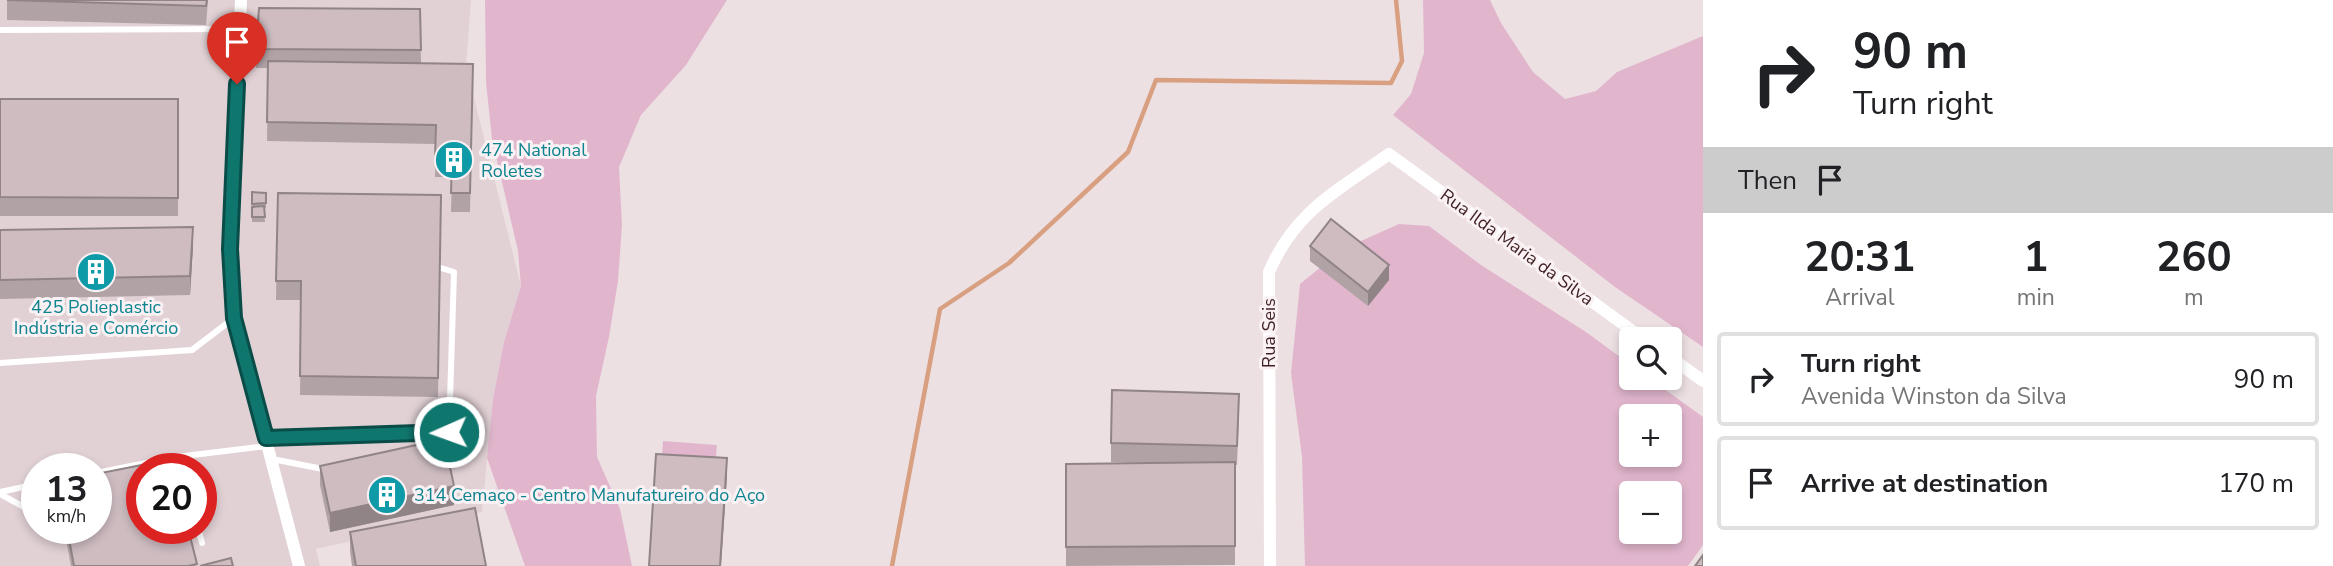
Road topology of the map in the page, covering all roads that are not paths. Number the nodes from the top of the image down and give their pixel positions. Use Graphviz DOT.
graph roads {
  1 [pos="241,0"];
  2 [pos="240,29"];
  3 [pos="0,30"];
  4 [pos="1389,155"];
  5 [pos="440,268"];
  6 [pos="234,318"];
  7 [pos="1627,327"];
  8 [pos="0,363"];
  9 [pos="1682,366"];
  10 [pos="1703,381"];
  11 [pos="267,442"];
  12 [pos="200,453"];
  13 [pos="272,459"];
  14 [pos="335,471"];
  15 [pos="21,488"];
  16 [pos="0,493"];
  17 [pos="21,505"];
  18 [pos="299,566"];
  19 [pos="1270,566"];
  1 -- 2 [label="street"];
  2 -- 3 [label="lane"];
  2 -- 6 [label="street"];
  4 -- 7 [label="street, Rua Ilda Maria da Silva"];
  4 -- 19 [label="street, Rua Seis"];
  5 -- 11 [label="lane"];
  6 -- 8 [label="lane"];
  6 -- 11 [label="street"];
  9 -- 10 [label="street"];
  11 -- 12 [label="lane"];
  11 -- 13 [label="street"];
  13 -- 14 [label="lane"];
  13 -- 18 [label="street"];
  15 -- 16 [label="lane"];
  16 -- 17 [label="lane"];
}
